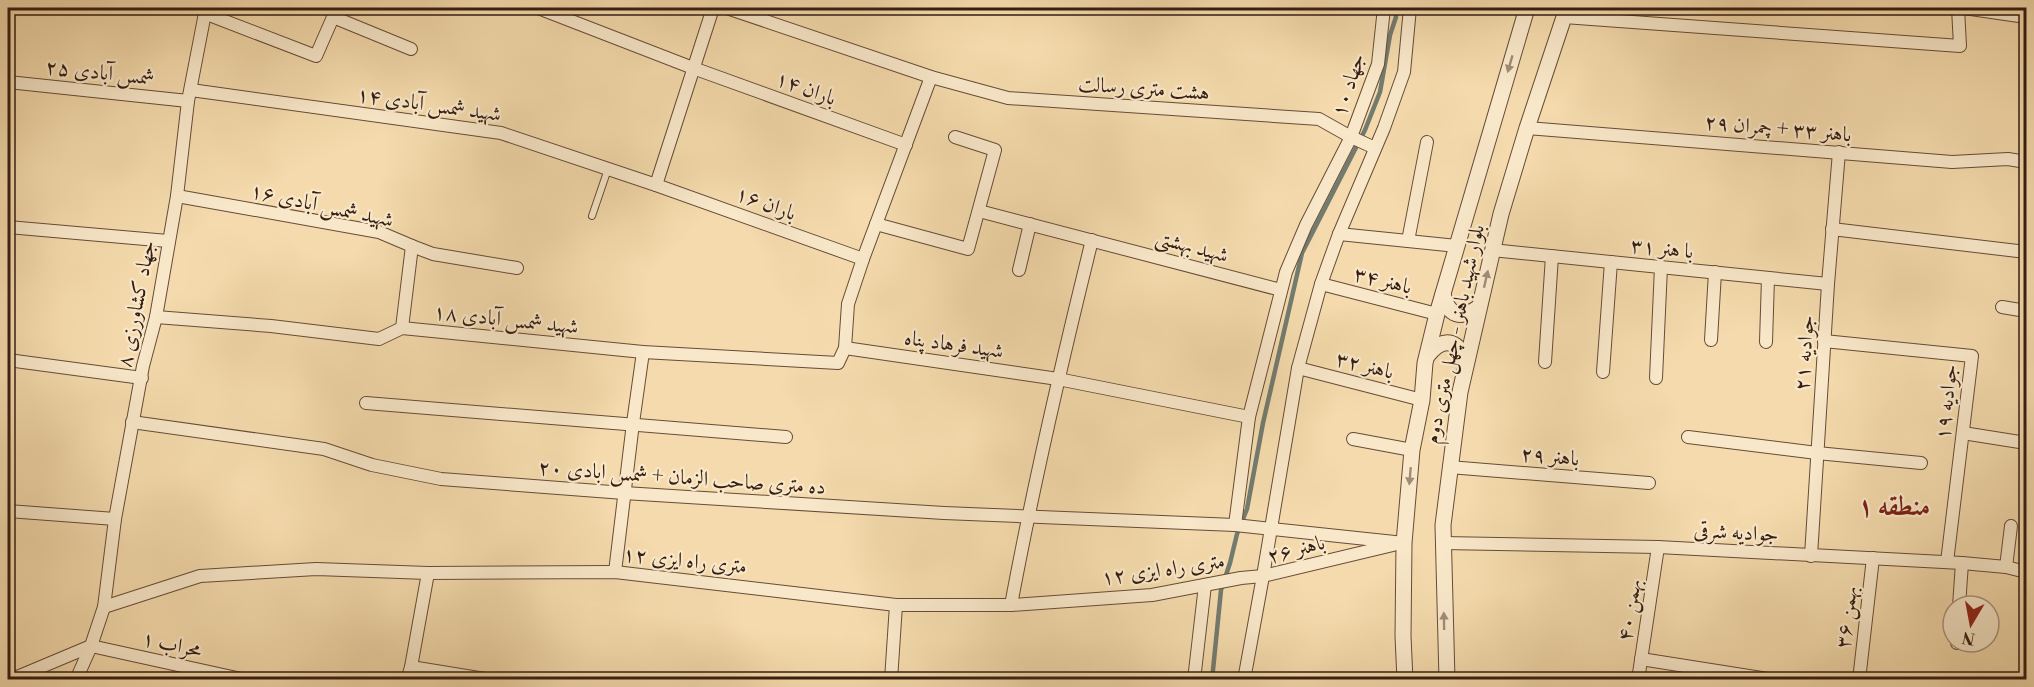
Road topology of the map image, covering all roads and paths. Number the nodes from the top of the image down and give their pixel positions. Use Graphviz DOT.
graph roads {
  1 [pos="538,8"];
  2 [pos="713,8"];
  3 [pos="727,8"];
  4 [pos="1384,8"];
  5 [pos="1410,8"];
  6 [pos="1522,8"];
  7 [pos="1958,8"];
  8 [pos="1964,8"];
  9 [pos="205,10"];
  10 [pos="335,12"];
  11 [pos="1566,12"];
  12 [pos="2026,17"];
  13 [pos="411,49"];
  14 [pos="693,68"];
  15 [pos="931,77"];
  16 [pos="8,82"];
  17 [pos="189,95"];
  18 [pos="1527,128"];
  19 [pos="955,137"];
  20 [pos="1352,137"];
  21 [pos="1427,142"];
  22 [pos="906,145"];
  23 [pos="1375,148"];
  24 [pos="1839,152"];
  25 [pos="2026,162"];
  26 [pos="608,169"];
  27 [pos="656,185"];
  28 [pos="177,196"];
  29 [pos="979,211"];
  30 [pos="592,216"];
  31 [pos="876,224"];
  32 [pos="1030,224"];
  33 [pos="8,227"];
  34 [pos="1832,229"];
  35 [pos="1338,234"];
  36 [pos="1092,240"];
  37 [pos="168,241"];
  38 [pos="1408,241"];
  39 [pos="412,246"];
  40 [pos="1457,246"];
  41 [pos="1492,250"];
  42 [pos="2026,252"];
  43 [pos="1552,256"];
  44 [pos="863,259"];
  45 [pos="1611,262"];
  46 [pos="1661,267"];
  47 [pos="517,268"];
  48 [pos="1019,270"];
  49 [pos="1715,273"];
  50 [pos="1768,278"];
  51 [pos="1828,284"];
  52 [pos="1321,285"];
  53 [pos="1281,290"];
  54 [pos="1443,294"];
  55 [pos="1479,307"];
  56 [pos="2002,307"];
  57 [pos="2026,311"];
  58 [pos="1437,314"];
  59 [pos="156,317"];
  60 [pos="402,328"];
  61 [pos="1711,340"];
  62 [pos="1824,341"];
  63 [pos="1766,342"];
  64 [pos="845,348"];
  65 [pos="643,352"];
  66 [pos="1428,355"];
  67 [pos="8,360"];
  68 [pos="1466,361"];
  69 [pos="1545,362"];
  70 [pos="1298,368"];
  71 [pos="1603,372"];
  72 [pos="142,378"];
  73 [pos="1656,378"];
  74 [pos="1058,380"];
  75 [pos="1422,400"];
  76 [pos="366,403"];
  77 [pos="1250,417"];
  78 [pos="132,422"];
  79 [pos="633,423"];
  80 [pos="1963,433"];
  81 [pos="1688,436"];
  82 [pos="786,437"];
  83 [pos="1353,439"];
  84 [pos="2026,443"];
  85 [pos="1412,450"];
  86 [pos="1816,453"];
  87 [pos="1921,463"];
  88 [pos="1449,467"];
  89 [pos="1649,483"];
  90 [pos="624,493"];
  91 [pos="8,511"];
  92 [pos="1028,518"];
  93 [pos="115,519"];
  94 [pos="1235,525"];
  95 [pos="2011,526"];
  96 [pos="1272,528"];
  97 [pos="1404,543"];
  98 [pos="1443,543"];
  99 [pos="1658,547"];
  100 [pos="1811,556"];
  101 [pos="1873,558"];
  102 [pos="1947,562"];
  103 [pos="1962,563"];
  104 [pos="2006,567"];
  105 [pos="615,572"];
  106 [pos="2026,572"];
  107 [pos="428,573"];
  108 [pos="1263,576"];
  109 [pos="1209,584"];
  110 [pos="1960,594"];
  111 [pos="896,604"];
  112 [pos="1011,605"];
  113 [pos="104,607"];
  114 [pos="91,646"];
  115 [pos="1641,658"];
  116 [pos="411,667"];
  117 [pos="891,679"];
  118 [pos="10,680"];
  119 [pos="76,680"];
  120 [pos="246,680"];
  121 [pos="407,680"];
  122 [pos="491,680"];
  123 [pos="904,680"];
  124 [pos="1194,680"];
  125 [pos="1244,680"];
  126 [pos="1405,680"];
  127 [pos="1447,680"];
  128 [pos="1638,680"];
  129 [pos="1774,680"];
  130 [pos="1859,680"];
  1 -- 14 [label="street, باران ۱۴"];
  2 -- 14 [label="street"];
  3 -- 15 [label="street, هشت متری رسالت"];
  4 -- 20 [label="street, جهاد ۱۰"];
  5 -- 23 [label="street"];
  6 -- 40 [label="street, بلوار شهید باهنر - چهل متری دوم, one-way"];
  7 -- 11 [label="street"];
  8 -- 12 [label="street"];
  9 -- 10 [label="street"];
  9 -- 17 [label="street, جهاد کشاورزی ۸"];
  10 -- 13 [label="street"];
  11 -- 18 [label="street, بلوار شهید باهنر - چهل متری دوم"];
  14 -- 22 [label="street, باران ۱۴"];
  14 -- 27 [label="street"];
  15 -- 20 [label="street, هشت متری رسالت"];
  15 -- 22 [label="street"];
  16 -- 17 [label="street, شمس آبادی ۲۵"];
  17 -- 26 [label="street, شهید شمس آبادی ۱۴"];
  17 -- 28 [label="street, جهاد کشاورزی ۸"];
  18 -- 24 [label="street, باهنر ۳۳ + چمران ۲۹"];
  18 -- 41 [label="street, بلوار شهید باهنر - چهل متری دوم"];
  19 -- 29 [label="street"];
  20 -- 23 [label="street, هشت متری رسالت"];
  20 -- 53 [label="street, جهاد ۱۰"];
  21 -- 38 [label="street"];
  22 -- 31 [label="street"];
  23 -- 35 [label="street"];
  24 -- 25 [label="street, باهنر ۳۳ + چمران ۲۹"];
  24 -- 34 [label="street, جوادیه ۲۱"];
  26 -- 27 [label="street, شهید شمس آبادی ۱۴"];
  26 -- 30 [label="lane"];
  27 -- 44 [label="street, باران ۱۶"];
  28 -- 37 [label="street, جهاد کشاورزی ۸"];
  28 -- 39 [label="street, شهید شمس آبادی ۱۶"];
  29 -- 31 [label="street"];
  29 -- 32 [label="street, شهید بهشتی"];
  31 -- 44 [label="street"];
  32 -- 36 [label="street, شهید بهشتی"];
  32 -- 48 [label="street"];
  33 -- 37 [label="street"];
  34 -- 42 [label="street"];
  34 -- 51 [label="street, جوادیه ۲۱"];
  35 -- 38 [label="street"];
  35 -- 52 [label="street"];
  36 -- 53 [label="street, شهید بهشتی"];
  36 -- 74 [label="street"];
  37 -- 59 [label="street, جهاد کشاورزی ۸"];
  38 -- 40 [label="street"];
  39 -- 47 [label="street"];
  39 -- 60 [label="street, شهید شمس آبادی ۱۶"];
  40 -- 54 [label="street, بلوار شهید باهنر - چهل متری دوم"];
  41 -- 43 [label="street, با هنر ۳۱"];
  55 -- 41 [label="street, بلوار شهید باهنر - چهل متری دوم, one-way"];
  43 -- 45 [label="street, با هنر ۳۱"];
  43 -- 69 [label="street"];
  44 -- 64 [label="street"];
  45 -- 46 [label="street, با هنر ۳۱"];
  45 -- 71 [label="street"];
  46 -- 49 [label="street, با هنر ۳۱"];
  46 -- 73 [label="street"];
  49 -- 50 [label="street, با هنر ۳۱"];
  49 -- 61 [label="street"];
  50 -- 51 [label="street, با هنر ۳۱"];
  50 -- 63 [label="street"];
  51 -- 62 [label="street, جوادیه ۲۱"];
  52 -- 58 [label="street, باهنر ۳۴"];
  52 -- 70 [label="street"];
  53 -- 77 [label="street, جهاد ۱۰"];
  54 -- 55 [label="street"];
  54 -- 58 [label="street, بلوار شهید باهنر - چهل متری دوم"];
  55 -- 68 [label="street, بلوار شهید باهنر - چهل متری دوم"];
  56 -- 57 [label="street"];
  58 -- 66 [label="street, بلوار شهید باهنر - چهل متری دوم"];
  59 -- 60 [label="street, شهید شمس آبادی ۱۸"];
  59 -- 72 [label="street, جهاد کشاورزی ۸"];
  60 -- 65 [label="street, شهید شمس آبادی ۱۸"];
  62 -- 80 [label="street, جوادیه ۱۹"];
  62 -- 86 [label="street, جوادیه ۲۱"];
  64 -- 65 [label="street, شهید شمس آبادی ۱۸"];
  64 -- 74 [label="street, شهید فرهاد پناه"];
  65 -- 79 [label="street"];
  66 -- 68 [label="street"];
  66 -- 75 [label="street, بلوار شهید باهنر - چهل متری دوم"];
  67 -- 72 [label="street"];
  68 -- 88 [label="street, بلوار شهید باهنر - چهل متری دوم"];
  70 -- 75 [label="street, باهنر ۳۲"];
  70 -- 96 [label="street"];
  72 -- 78 [label="street, جهاد کشاورزی ۸"];
  74 -- 77 [label="street, شهید فرهاد پناه"];
  74 -- 92 [label="street"];
  75 -- 85 [label="street, بلوار شهید باهنر - چهل متری دوم"];
  76 -- 79 [label="street"];
  77 -- 94 [label="street, جهاد ۱۰"];
  78 -- 90 [label="street, ده متری صاحب الزمان + شمس ابادی ۲۰"];
  78 -- 93 [label="street, جهاد کشاورزی ۸"];
  79 -- 82 [label="street"];
  79 -- 90 [label="street"];
  80 -- 84 [label="street"];
  80 -- 102 [label="street, جوادیه ۱۹"];
  81 -- 86 [label="street"];
  83 -- 85 [label="street"];
  85 -- 97 [label="street, بلوار شهید باهنر - چهل متری دوم, one-way"];
  86 -- 87 [label="street"];
  86 -- 100 [label="street, جوادیه ۲۱"];
  88 -- 89 [label="street, باهنر ۲۹"];
  88 -- 98 [label="street, بلوار شهید باهنر - چهل متری دوم"];
  90 -- 92 [label="street, ده متری صاحب الزمان + شمس ابادی ۲۰"];
  90 -- 105 [label="street"];
  91 -- 93 [label="street"];
  92 -- 94 [label="street, ده متری صاحب الزمان + شمس ابادی ۲۰"];
  92 -- 112 [label="street"];
  93 -- 113 [label="street, جهاد کشاورزی ۸"];
  94 -- 96 [label="street, ده متری صاحب الزمان + شمس ابادی ۲۰"];
  95 -- 104 [label="street"];
  96 -- 97 [label="street, ده متری صاحب الزمان + شمس ابادی ۲۰"];
  96 -- 108 [label="street"];
  97 -- 108 [label="street, باهنر ۲۶"];
  97 -- 126 [label="street, بلوار شهید باهنر - چهل متری دوم"];
  98 -- 99 [label="street, جوادیه شرقی"];
  127 -- 98 [label="street, بلوار شهید باهنر - چهل متری دوم, one-way"];
  99 -- 100 [label="street, جوادیه شرقی"];
  99 -- 115 [label="street, بهمن ۴۰"];
  100 -- 101 [label="street, جوادیه شرقی"];
  101 -- 102 [label="street, جوادیه شرقی"];
  101 -- 130 [label="street, بهمن ۳۶"];
  102 -- 103 [label="street, جوادیه شرقی"];
  103 -- 104 [label="street, جوادیه شرقی"];
  103 -- 110 [label="street"];
  104 -- 106 [label="street, جوادیه شرقی"];
  105 -- 107 [label="street, ۱۲ متری راه ایزی"];
  105 -- 111 [label="street, ۱۲ متری راه ایزی"];
  107 -- 113 [label="street, ۱۲ متری راه ایزی"];
  107 -- 116 [label="street"];
  108 -- 109 [label="street, ۱۲ متری راه ایزی"];
  108 -- 125 [label="street, باهنر ۲۶"];
  109 -- 112 [label="street, ۱۲ متری راه ایزی"];
  109 -- 124 [label="street"];
  111 -- 112 [label="street, ۱۲ متری راه ایزی"];
  111 -- 117 [label="street"];
  113 -- 114 [label="street, جهاد کشاورزی ۸"];
  114 -- 118 [label="street"];
  114 -- 119 [label="street, جهاد کشاورزی ۸"];
  114 -- 120 [label="street, محراب ۱"];
  115 -- 128 [label="street, بهمن ۴۰"];
  115 -- 129 [label="street"];
  116 -- 121 [label="street"];
  116 -- 122 [label="street"];
  117 -- 123 [label="street"];
}
